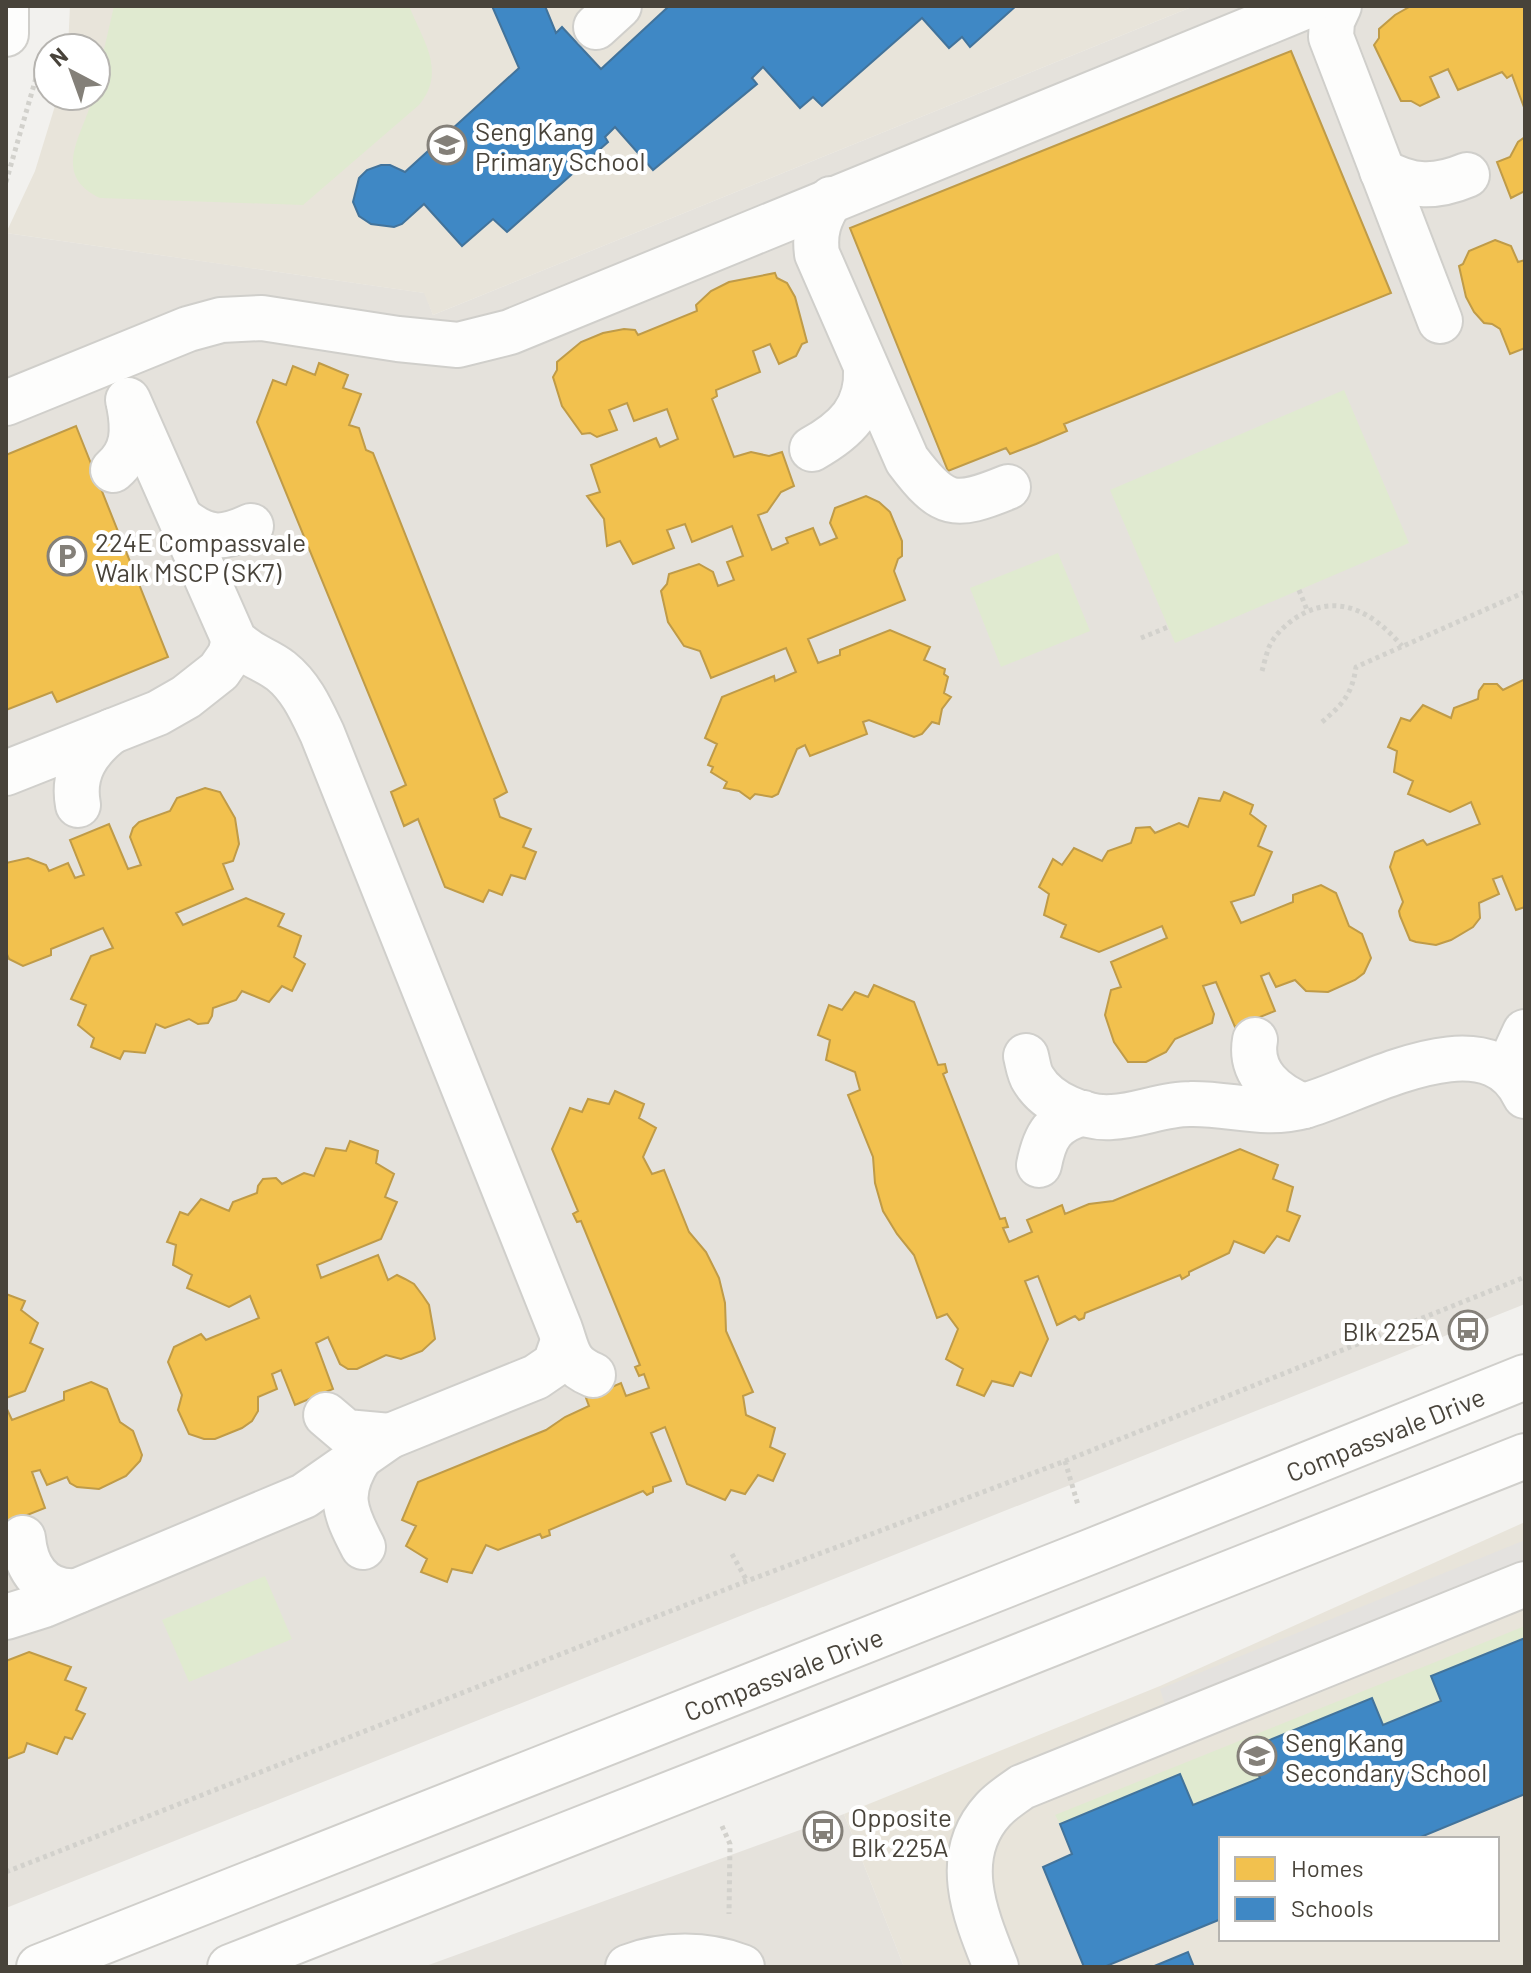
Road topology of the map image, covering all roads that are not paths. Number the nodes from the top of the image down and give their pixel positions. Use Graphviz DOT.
graph roads {
  1 [pos="6,6"];
  2 [pos="1307,6"];
  3 [pos="1339,6"];
  4 [pos="6,34"];
  5 [pos="1382,171"];
  6 [pos="1467,175"];
  7 [pos="831,199"];
  8 [pos="1440,321"];
  9 [pos="152,345"];
  10 [pos="866,369"];
  11 [pos="128,400"];
  12 [pos="6,403"];
  13 [pos="812,449"];
  14 [pos="113,470"];
  15 [pos="1008,487"];
  16 [pos="181,519"];
  17 [pos="251,526"];
  18 [pos="234,640"];
  19 [pos="114,729"];
  20 [pos="6,773"];
  21 [pos="78,805"];
  22 [pos="1525,1032"];
  23 [pos="1255,1040"];
  24 [pos="1026,1056"];
  25 [pos="1518,1086"];
  26 [pos="1304,1106"];
  27 [pos="1083,1113"];
  28 [pos="1039,1165"];
  29 [pos="562,1344"];
  30 [pos="593,1375"];
  31 [pos="1525,1377"];
  32 [pos="326,1415"];
  33 [pos="375,1446"];
  34 [pos="1525,1456"];
  35 [pos="23,1538"];
  36 [pos="363,1547"];
  37 [pos="1525,1584"];
  38 [pos="77,1591"];
  39 [pos="6,1617"];
  40 [pos="244,1964"];
  41 [pos="39,1967"];
  42 [pos="628,1967"];
  43 [pos="742,1967"];
  44 [pos="996,1967"];
  1 -- 4 [label="street"];
  2 -- 7 [label="street"];
  3 -- 5 [label="street"];
  5 -- 6 [label="street"];
  5 -- 8 [label="street"];
  7 -- 9 [label="street"];
  7 -- 10 [label="street"];
  9 -- 11 [label="street"];
  9 -- 12 [label="street"];
  10 -- 13 [label="street"];
  10 -- 15 [label="street"];
  11 -- 14 [label="street"];
  11 -- 16 [label="street"];
  16 -- 17 [label="street"];
  16 -- 18 [label="street"];
  18 -- 19 [label="street"];
  18 -- 29 [label="street"];
  19 -- 20 [label="street"];
  19 -- 21 [label="street"];
  22 -- 25 [label="street"];
  23 -- 26 [label="street"];
  24 -- 27 [label="street"];
  25 -- 26 [label="street"];
  26 -- 27 [label="street"];
  27 -- 28 [label="street"];
  29 -- 30 [label="street"];
  29 -- 33 [label="street"];
  31 -- 41 [label="street, Compassvale Drive"];
  32 -- 33 [label="street"];
  33 -- 36 [label="street"];
  33 -- 38 [label="street"];
  34 -- 40 [label="street"];
  35 -- 38 [label="street"];
  37 -- 44 [label="street"];
  38 -- 39 [label="street"];
  42 -- 43 [label="street"];
}
